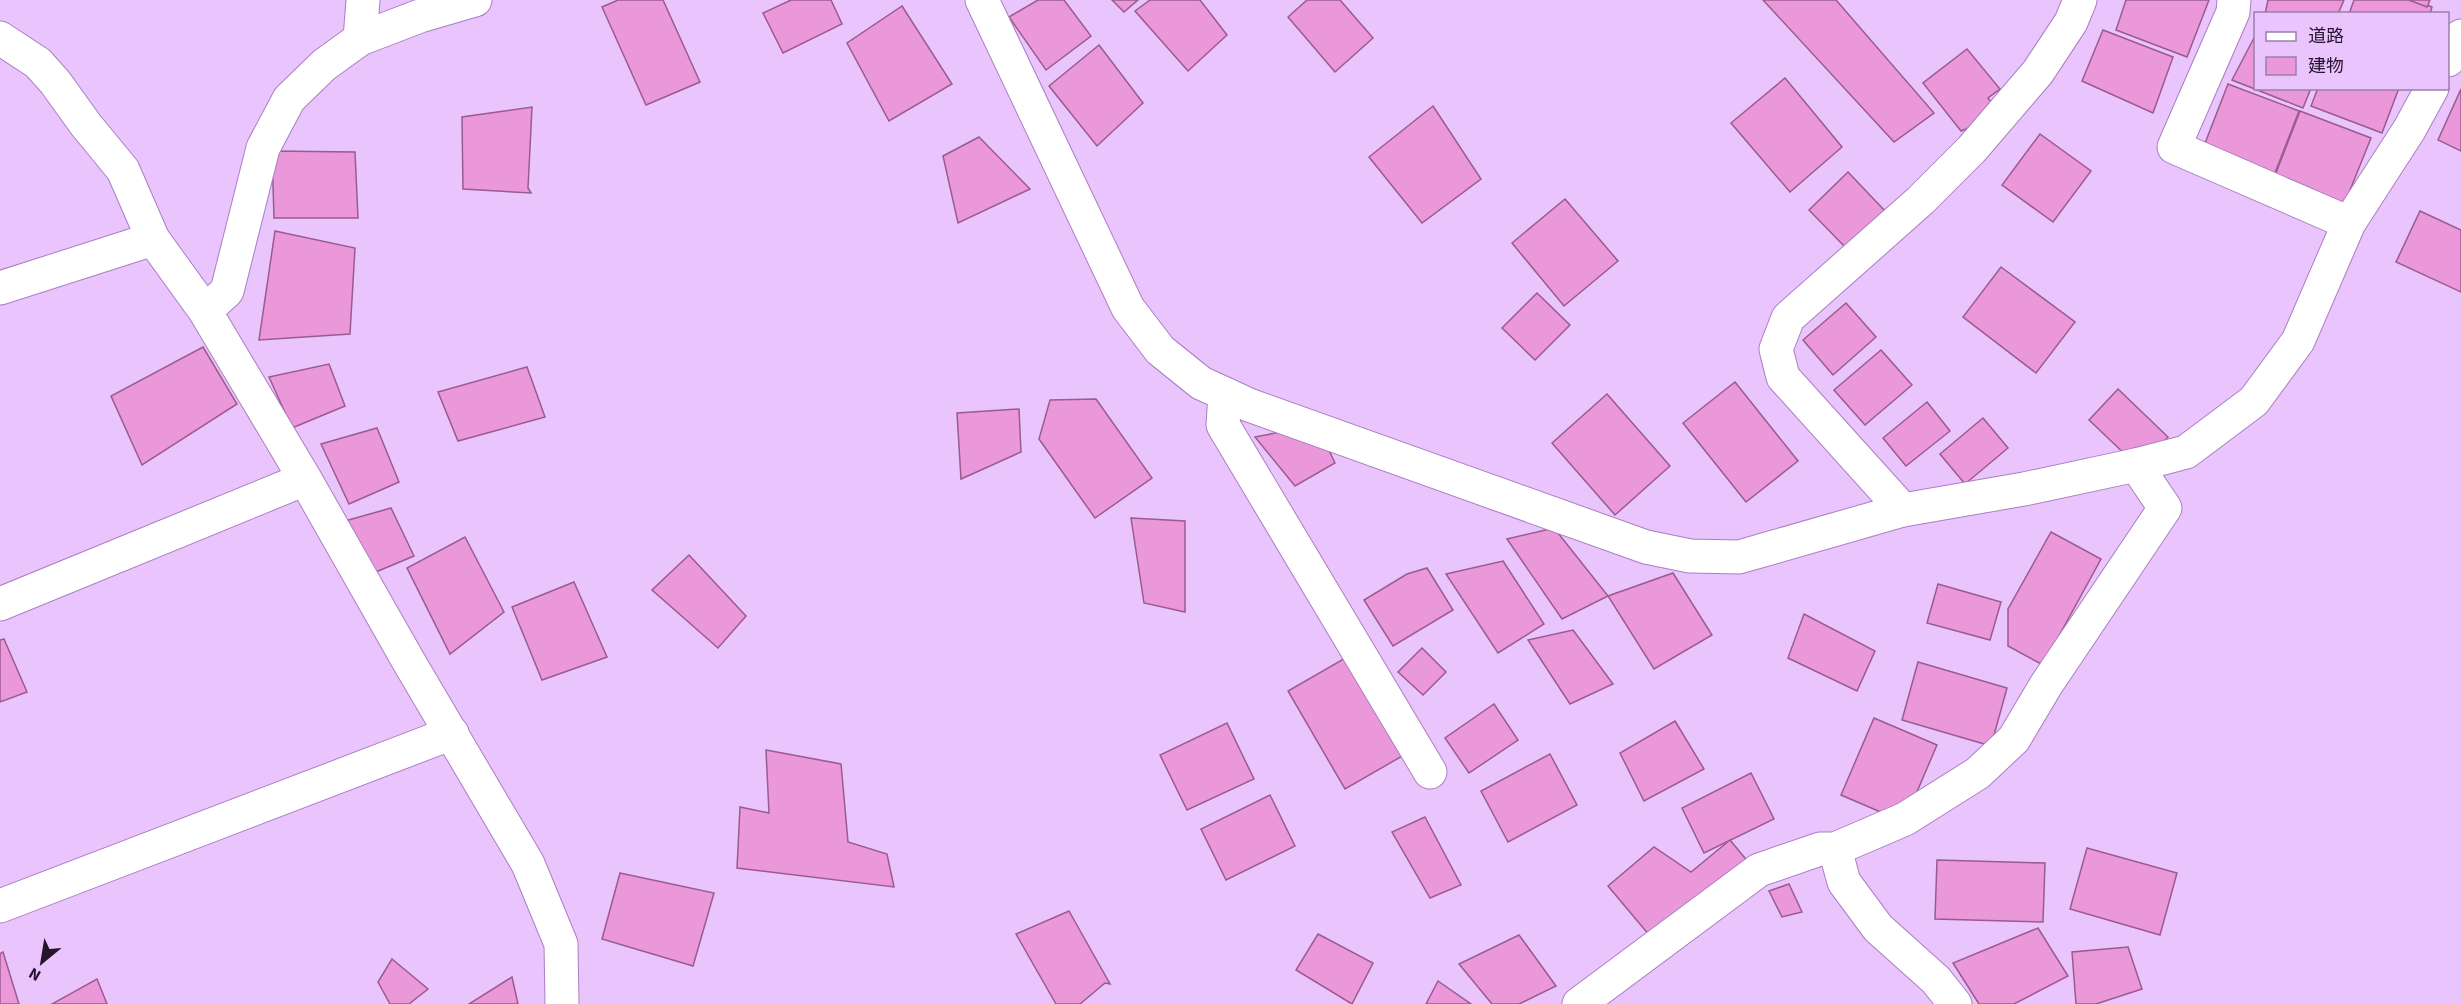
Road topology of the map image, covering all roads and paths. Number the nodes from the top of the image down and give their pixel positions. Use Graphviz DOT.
graph roads {
  1 [pos="363,0"];
  2 [pos="982,0"];
  3 [pos="2080,0"];
  4 [pos="2234,0"];
  5 [pos="464,2"];
  6 [pos="2461,36"];
  7 [pos="0,38"];
  8 [pos="360,39"];
  9 [pos="2449,58"];
  10 [pos="2431,90"];
  11 [pos="2349,223"];
  12 [pos="153,240"];
  13 [pos="0,288"];
  14 [pos="205,310"];
  15 [pos="1225,394"];
  16 [pos="2136,465"];
  17 [pos="305,479"];
  18 [pos="1903,510"];
  19 [pos="0,604"];
  20 [pos="452,732"];
  21 [pos="1430,772"];
  22 [pos="1835,849"];
  23 [pos="0,906"];
  24 [pos="562,1004"];
  25 [pos="1579,1004"];
  26 [pos="1955,1004"];
  1 -- 8 [label="street"];
  2 -- 15 [label="street"];
  3 -- 18 [label="street"];
  4 -- 11 [label="street"];
  5 -- 8 [label="street"];
  6 -- 9 [label="street"];
  7 -- 12 [label="street"];
  8 -- 14 [label="street"];
  10 -- 11 [label="street"];
  11 -- 16 [label="street"];
  12 -- 13 [label="street"];
  12 -- 14 [label="street"];
  14 -- 17 [label="street"];
  15 -- 18 [label="street"];
  15 -- 21 [label="street"];
  16 -- 18 [label="street"];
  16 -- 22 [label="street"];
  17 -- 19 [label="street"];
  17 -- 20 [label="street"];
  20 -- 23 [label="street"];
  20 -- 24 [label="street"];
  22 -- 25 [label="street"];
  22 -- 26 [label="street"];
}
